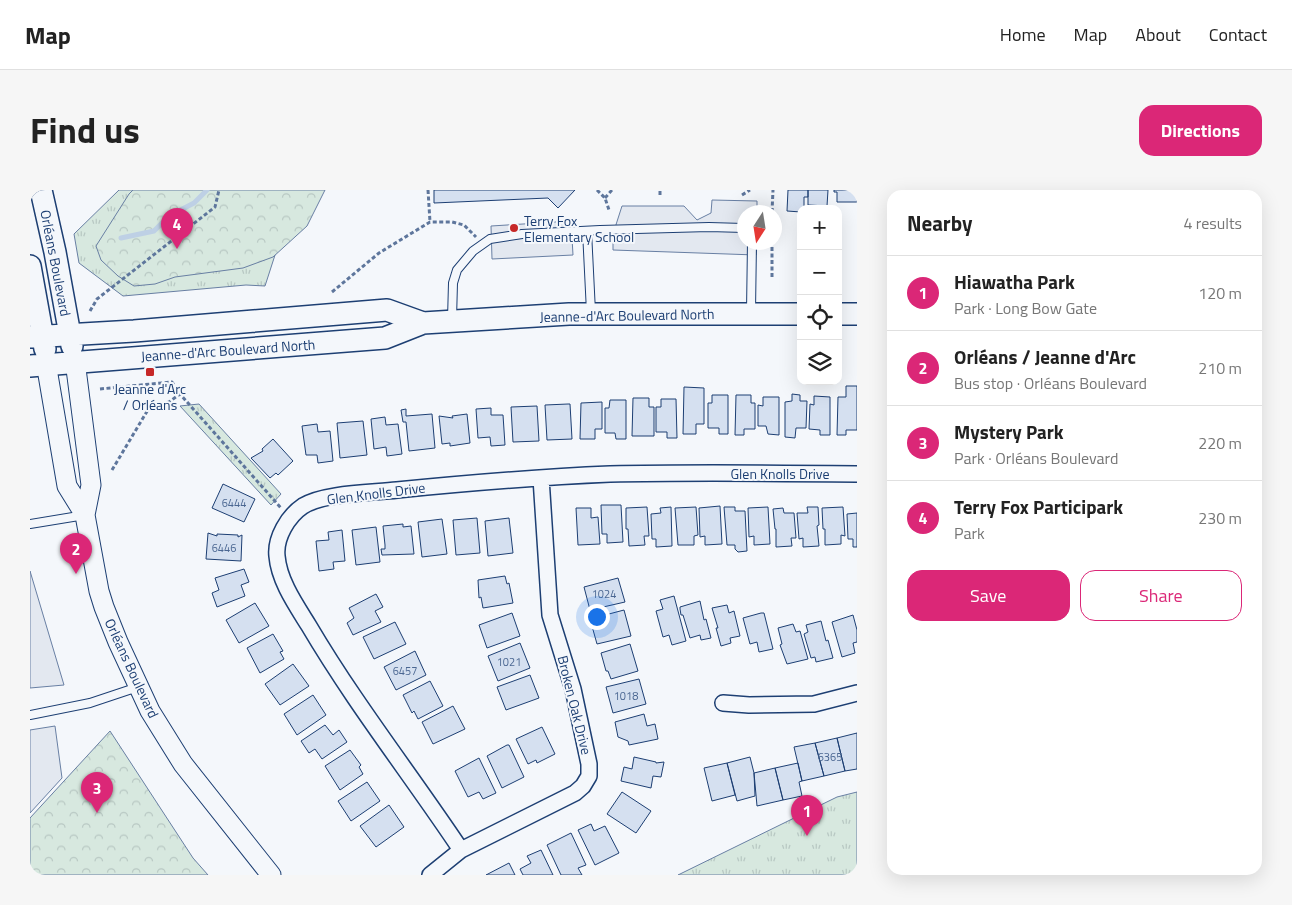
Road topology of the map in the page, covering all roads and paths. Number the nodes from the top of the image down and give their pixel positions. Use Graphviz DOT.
graph roads {
  1 [pos="40,190"];
  2 [pos="219,190"];
  3 [pos="428,190"];
  4 [pos="597,190"];
  5 [pos="612,190"];
  6 [pos="660,190"];
  7 [pos="750,190"];
  8 [pos="774,190"];
  9 [pos="660,195"];
  10 [pos="742,196"];
  11 [pos="605,198"];
  12 [pos="773,205"];
  13 [pos="608,210"];
  14 [pos="430,222"];
  15 [pos="737,228"];
  16 [pos="587,231"];
  17 [pos="483,244"];
  18 [pos="752,250"];
  19 [pos="772,250"];
  20 [pos="30,266"];
  21 [pos="772,277"];
  22 [pos="332,292"];
  23 [pos="90,311"];
  24 [pos="751,313"];
  25 [pos="591,314"];
  26 [pos="797,314"];
  27 [pos="842,314"];
  28 [pos="857,314"];
  29 [pos="452,322"];
  30 [pos="423,323"];
  31 [pos="70,334"];
  32 [pos="37,337"];
  33 [pos="75,361"];
  34 [pos="38,364"];
  35 [pos="100,389"];
  36 [pos="180,394"];
  37 [pos="112,470"];
  38 [pos="857,474"];
  39 [pos="541,478"];
  40 [pos="84,515"];
  41 [pos="290,518"];
  42 [pos="30,524"];
  43 [pos="138,687"];
  44 [pos="857,693"];
  45 [pos="723,703"];
  46 [pos="30,715"];
  47 [pos="461,850"];
  48 [pos="271,875"];
  49 [pos="430,875"];
  1 -- 31 [label="main road, Orléans Boulevard"];
  2 -- 23 [label="path"];
  3 -- 14 [label="path"];
  4 -- 11 [label="path"];
  5 -- 11 [label="path"];
  6 -- 9 [label="path"];
  7 -- 10 [label="path"];
  8 -- 12 [label="path"];
  11 -- 13 [label="path"];
  14 -- 17 [label="path"];
  14 -- 22 [label="path"];
  15 -- 16 [label="lane"];
  16 -- 17 [label="lane"];
  16 -- 25 [label="lane"];
  17 -- 29 [label="lane"];
  18 -- 24 [label="lane"];
  19 -- 21 [label="path"];
  20 -- 32 [label="main road, Orléans Boulevard"];
  24 -- 25 [label="main road, Jeanne-d'Arc Boulevard North"];
  24 -- 26 [label="main road, Jeanne-d'Arc Boulevard North"];
  25 -- 29 [label="main road, Jeanne-d'Arc Boulevard North"];
  27 -- 28 [label="main road"];
  29 -- 30 [label="main road, Jeanne-d'Arc Boulevard North"];
  30 -- 31 [label="main road, Jeanne-d'Arc Boulevard North"];
  30 -- 33 [label="main road, Jeanne-d'Arc Boulevard North"];
  31 -- 32 [label="main road, Jeanne-d'Arc Boulevard North"];
  31 -- 33 [label="main road, Orléans Boulevard"];
  32 -- 34 [label="main road, Orléans Boulevard"];
  33 -- 34 [label="main road, Jeanne-d'Arc Boulevard North"];
  33 -- 40 [label="street, Orléans Boulevard"];
  34 -- 40 [label="street, Orléans Boulevard"];
  35 -- 36 [label="path"];
  36 -- 37 [label="path"];
  36 -- 41 [label="path"];
  38 -- 39 [label="street, Glen Knolls Drive"];
  39 -- 41 [label="street, Glen Knolls Drive"];
  39 -- 47 [label="street, Broken Oak Drive"];
  40 -- 42 [label="lane"];
  40 -- 43 [label="street, Orléans Boulevard"];
  41 -- 47 [label="street, Glen Knolls Drive"];
  43 -- 46 [label="lane"];
  43 -- 48 [label="street, Orléans Boulevard"];
  44 -- 45 [label="street"];
  47 -- 49 [label="street, Broken Oak Drive"];
}
